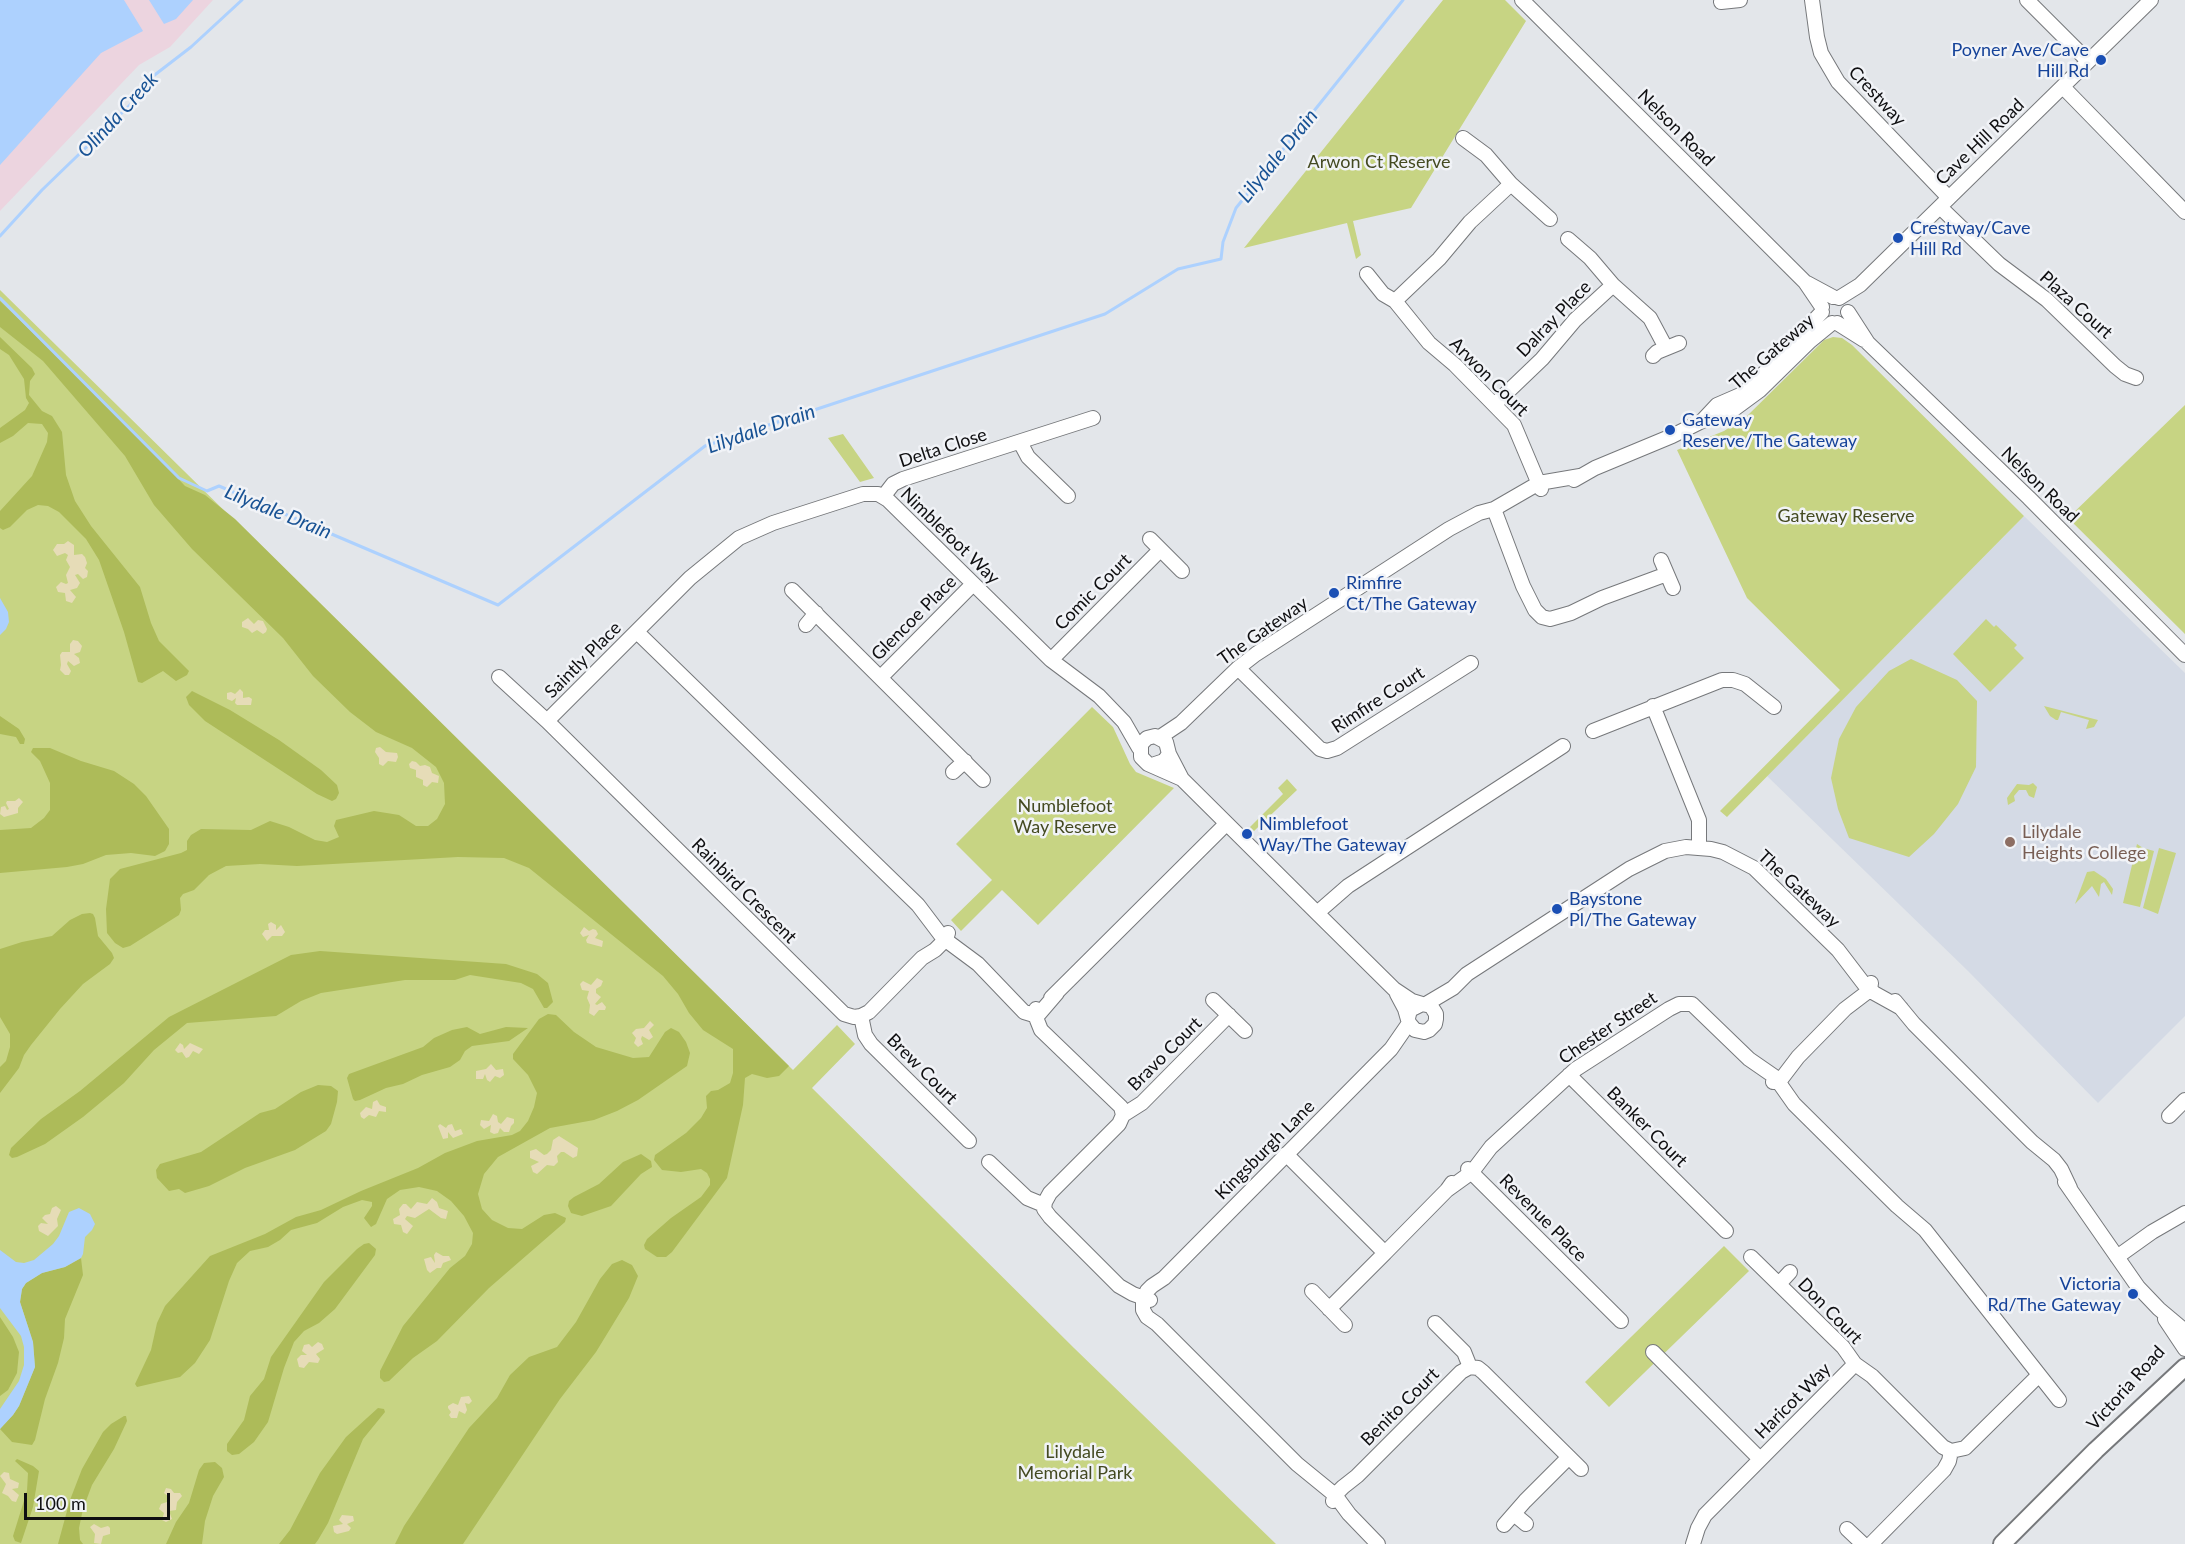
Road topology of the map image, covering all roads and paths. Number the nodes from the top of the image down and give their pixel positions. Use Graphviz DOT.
graph roads {
  1 [pos="1522,0"];
  2 [pos="1740,0"];
  3 [pos="1812,0"];
  4 [pos="2027,0"];
  5 [pos="2151,0"];
  6 [pos="1721,2"];
  7 [pos="2088,61"];
  8 [pos="2062,87"];
  9 [pos="1463,138"];
  10 [pos="1510,184"];
  11 [pos="1945,202"];
  12 [pos="2185,212"];
  13 [pos="1550,219"];
  14 [pos="1568,239"];
  15 [pos="1366,274"];
  16 [pos="1805,282"];
  17 [pos="1612,285"];
  18 [pos="1395,301"];
  19 [pos="1842,304"];
  20 [pos="1822,310"];
  21 [pos="1835,323"];
  22 [pos="1679,343"];
  23 [pos="1868,343"];
  24 [pos="1666,348"];
  25 [pos="1653,356"];
  26 [pos="2136,378"];
  27 [pos="1495,404"];
  28 [pos="1093,418"];
  29 [pos="1702,421"];
  30 [pos="1020,442"];
  31 [pos="1540,486"];
  32 [pos="883,496"];
  33 [pos="1068,496"];
  34 [pos="1495,512"];
  35 [pos="1150,539"];
  36 [pos="1160,550"];
  37 [pos="1661,560"];
  38 [pos="1182,571"];
  39 [pos="1667,574"];
  40 [pos="690,578"];
  41 [pos="974,584"];
  42 [pos="1673,588"];
  43 [pos="792,590"];
  44 [pos="816,613"];
  45 [pos="806,625"];
  46 [pos="637,632"];
  47 [pos="2185,654"];
  48 [pos="1051,660"];
  49 [pos="1238,668"];
  50 [pos="1466,671"];
  51 [pos="499,677"];
  52 [pos="881,677"];
  53 [pos="1653,706"];
  54 [pos="1774,707"];
  55 [pos="547,721"];
  56 [pos="1124,722"];
  57 [pos="1181,723"];
  58 [pos="1593,731"];
  59 [pos="1155,737"];
  60 [pos="1563,746"];
  61 [pos="1139,748"];
  62 [pos="1169,752"];
  63 [pos="965,761"];
  64 [pos="1152,765"];
  65 [pos="1533,766"];
  66 [pos="953,772"];
  67 [pos="1540,778"];
  68 [pos="1182,779"];
  69 [pos="983,780"];
  70 [pos="1226,824"];
  71 [pos="1699,848"];
  72 [pos="1317,913"];
  73 [pos="945,936"];
  74 [pos="1868,985"];
  75 [pos="1394,989"];
  76 [pos="1213,1000"];
  77 [pos="1428,1007"];
  78 [pos="1037,1013"];
  79 [pos="1229,1015"];
  80 [pos="861,1016"];
  81 [pos="1412,1024"];
  82 [pos="1245,1031"];
  83 [pos="1569,1075"];
  84 [pos="1775,1080"];
  85 [pos="2184,1103"];
  86 [pos="1123,1115"];
  87 [pos="2169,1116"];
  88 [pos="969,1141"];
  89 [pos="1286,1154"];
  90 [pos="989,1162"];
  91 [pos="1470,1171"];
  92 [pos="1711,1195"];
  93 [pos="1044,1205"];
  94 [pos="1700,1206"];
  95 [pos="2185,1213"];
  96 [pos="1726,1231"];
  97 [pos="1385,1253"];
  98 [pos="1751,1257"];
  99 [pos="2117,1257"];
  100 [pos="1790,1272"];
  101 [pos="1779,1284"];
  102 [pos="1311,1291"];
  103 [pos="1593,1293"];
  104 [pos="1146,1300"];
  105 [pos="1582,1304"];
  106 [pos="1329,1309"];
  107 [pos="2159,1310"];
  108 [pos="1621,1321"];
  109 [pos="1435,1323"];
  110 [pos="1345,1325"];
  111 [pos="2185,1331"];
  112 [pos="2185,1351"];
  113 [pos="1653,1352"];
  114 [pos="1855,1364"];
  115 [pos="1470,1367"];
  116 [pos="2185,1367"];
  117 [pos="2039,1375"];
  118 [pos="1677,1377"];
  119 [pos="1667,1388"];
  120 [pos="2059,1400"];
  121 [pos="2096,1450"];
  122 [pos="1951,1451"];
  123 [pos="1569,1457"];
  124 [pos="1760,1459"];
  125 [pos="1581,1469"];
  126 [pos="1336,1498"];
  127 [pos="1514,1514"];
  128 [pos="1526,1524"];
  129 [pos="1504,1525"];
  130 [pos="1847,1529"];
  131 [pos="2004,1541"];
  132 [pos="1378,1544"];
  133 [pos="1693,1544"];
  134 [pos="1863,1544"];
  135 [pos="1871,1544"];
  1 -- 16 [label="street, Nelson Road"];
  2 -- 6 [label="street"];
  3 -- 11 [label="street, Crestway"];
  4 -- 7 [label="street"];
  5 -- 7 [label="street, Cave Hill Road"];
  7 -- 8 [label="street, Cave Hill Road"];
  8 -- 11 [label="street, Cave Hill Road"];
  8 -- 12 [label="street"];
  9 -- 10 [label="street"];
  10 -- 13 [label="street"];
  10 -- 18 [label="street"];
  11 -- 19 [label="street, Cave Hill Road"];
  11 -- 26 [label="street, Plaza Court"];
  14 -- 17 [label="street, Dalray Place"];
  15 -- 18 [label="street, Arwon Court"];
  16 -- 19 [label="street, Nelson Road"];
  16 -- 20 [label="street, Nelson Road"];
  17 -- 24 [label="street, Dalray Place"];
  17 -- 27 [label="street, Dalray Place"];
  18 -- 27 [label="street, Arwon Court"];
  19 -- 20 [label="street"];
  19 -- 21 [label="street"];
  19 -- 23 [label="street, Nelson Road"];
  20 -- 21 [label="street"];
  20 -- 29 [label="street, The Gateway"];
  21 -- 23 [label="street, Nelson Road"];
  21 -- 29 [label="street, The Gateway"];
  22 -- 24 [label="street"];
  23 -- 47 [label="street, Nelson Road"];
  24 -- 25 [label="street"];
  27 -- 31 [label="street, Arwon Court"];
  28 -- 30 [label="street, Delta Close"];
  29 -- 31 [label="street, The Gateway"];
  30 -- 32 [label="street, Delta Close"];
  30 -- 33 [label="street"];
  31 -- 34 [label="street, The Gateway"];
  32 -- 40 [label="street, Nimblefoot Way"];
  32 -- 41 [label="street, Nimblefoot Way"];
  34 -- 39 [label="street"];
  34 -- 49 [label="street, The Gateway"];
  35 -- 36 [label="street"];
  36 -- 38 [label="street"];
  36 -- 48 [label="street, Comic Court"];
  37 -- 39 [label="street"];
  39 -- 42 [label="street"];
  40 -- 46 [label="street, Saintly Place"];
  41 -- 48 [label="street, Nimblefoot Way"];
  41 -- 52 [label="street, Glencoe Place"];
  43 -- 44 [label="street, Glencoe Place"];
  44 -- 45 [label="street"];
  44 -- 52 [label="street, Glencoe Place"];
  46 -- 55 [label="street, Saintly Place"];
  46 -- 73 [label="street"];
  48 -- 56 [label="street, Nimblefoot Way"];
  49 -- 50 [label="street, Rimfire Court"];
  49 -- 57 [label="street, The Gateway"];
  51 -- 55 [label="street, Saintly Place"];
  52 -- 63 [label="street, Glencoe Place"];
  53 -- 54 [label="street"];
  53 -- 58 [label="street"];
  53 -- 71 [label="street"];
  55 -- 80 [label="street, Rainbird Crescent"];
  56 -- 59 [label="street, Nimblefoot Way"];
  56 -- 61 [label="street, Nimblefoot Way"];
  57 -- 59 [label="street, The Gateway"];
  57 -- 62 [label="street, The Gateway"];
  59 -- 61 [label="street"];
  59 -- 62 [label="street"];
  60 -- 65 [label="street"];
  61 -- 64 [label="street"];
  62 -- 64 [label="street"];
  62 -- 68 [label="street"];
  63 -- 66 [label="street"];
  63 -- 69 [label="street, Glencoe Place"];
  64 -- 68 [label="street"];
  65 -- 67 [label="street"];
  65 -- 72 [label="street"];
  68 -- 70 [label="street"];
  70 -- 72 [label="street"];
  70 -- 78 [label="street"];
  71 -- 74 [label="street, The Gateway"];
  71 -- 77 [label="street, The Gateway"];
  72 -- 75 [label="street"];
  73 -- 78 [label="street"];
  73 -- 80 [label="street"];
  74 -- 84 [label="street"];
  74 -- 99 [label="street, The Gateway"];
  75 -- 77 [label="street"];
  75 -- 81 [label="street"];
  76 -- 79 [label="street, Bravo Court"];
  77 -- 81 [label="street"];
  77 -- 81 [label="street"];
  78 -- 86 [label="street"];
  79 -- 82 [label="street, Bravo Court"];
  79 -- 86 [label="street, Bravo Court"];
  80 -- 88 [label="street, Brew Court"];
  81 -- 89 [label="street, Kingsburgh Lane"];
  83 -- 84 [label="street, Chester Street"];
  83 -- 91 [label="street, Chester Street"];
  83 -- 94 [label="street, Banker Court"];
  84 -- 117 [label="street, Chester Street"];
  85 -- 87 [label="street"];
  86 -- 93 [label="street, Bravo Court"];
  89 -- 97 [label="street"];
  89 -- 104 [label="street, Kingsburgh Lane"];
  90 -- 93 [label="street"];
  91 -- 97 [label="street, Chester Street"];
  91 -- 103 [label="street, Revenue Place"];
  92 -- 94 [label="street"];
  93 -- 104 [label="street"];
  94 -- 96 [label="street, Banker Court"];
  95 -- 99 [label="street"];
  97 -- 106 [label="street, Chester Street"];
  98 -- 101 [label="street, Don Court"];
  99 -- 107 [label="street, The Gateway"];
  100 -- 101 [label="street, Don Court"];
  101 -- 114 [label="street, Don Court"];
  102 -- 106 [label="street"];
  103 -- 105 [label="street"];
  103 -- 108 [label="street, Revenue Place"];
  104 -- 126 [label="street"];
  106 -- 110 [label="street"];
  107 -- 111 [label="street, The Gateway"];
  107 -- 112 [label="street, The Gateway"];
  109 -- 115 [label="street"];
  112 -- 121 [label="main road, Victoria Road"];
  113 -- 118 [label="street"];
  114 -- 122 [label="street, Haricot Way"];
  114 -- 124 [label="street, Haricot Way"];
  115 -- 123 [label="street"];
  115 -- 126 [label="street, Benito Court"];
  116 -- 121 [label="main road, Victoria Road"];
  117 -- 120 [label="street, Chester Street"];
  117 -- 122 [label="street"];
  118 -- 119 [label="street"];
  118 -- 124 [label="street"];
  121 -- 131 [label="main road, Victoria Road"];
  122 -- 135 [label="street"];
  123 -- 125 [label="street"];
  123 -- 127 [label="street"];
  124 -- 133 [label="street, Haricot Way"];
  126 -- 132 [label="street"];
  127 -- 128 [label="street"];
  127 -- 129 [label="street"];
  130 -- 134 [label="street"];
}
